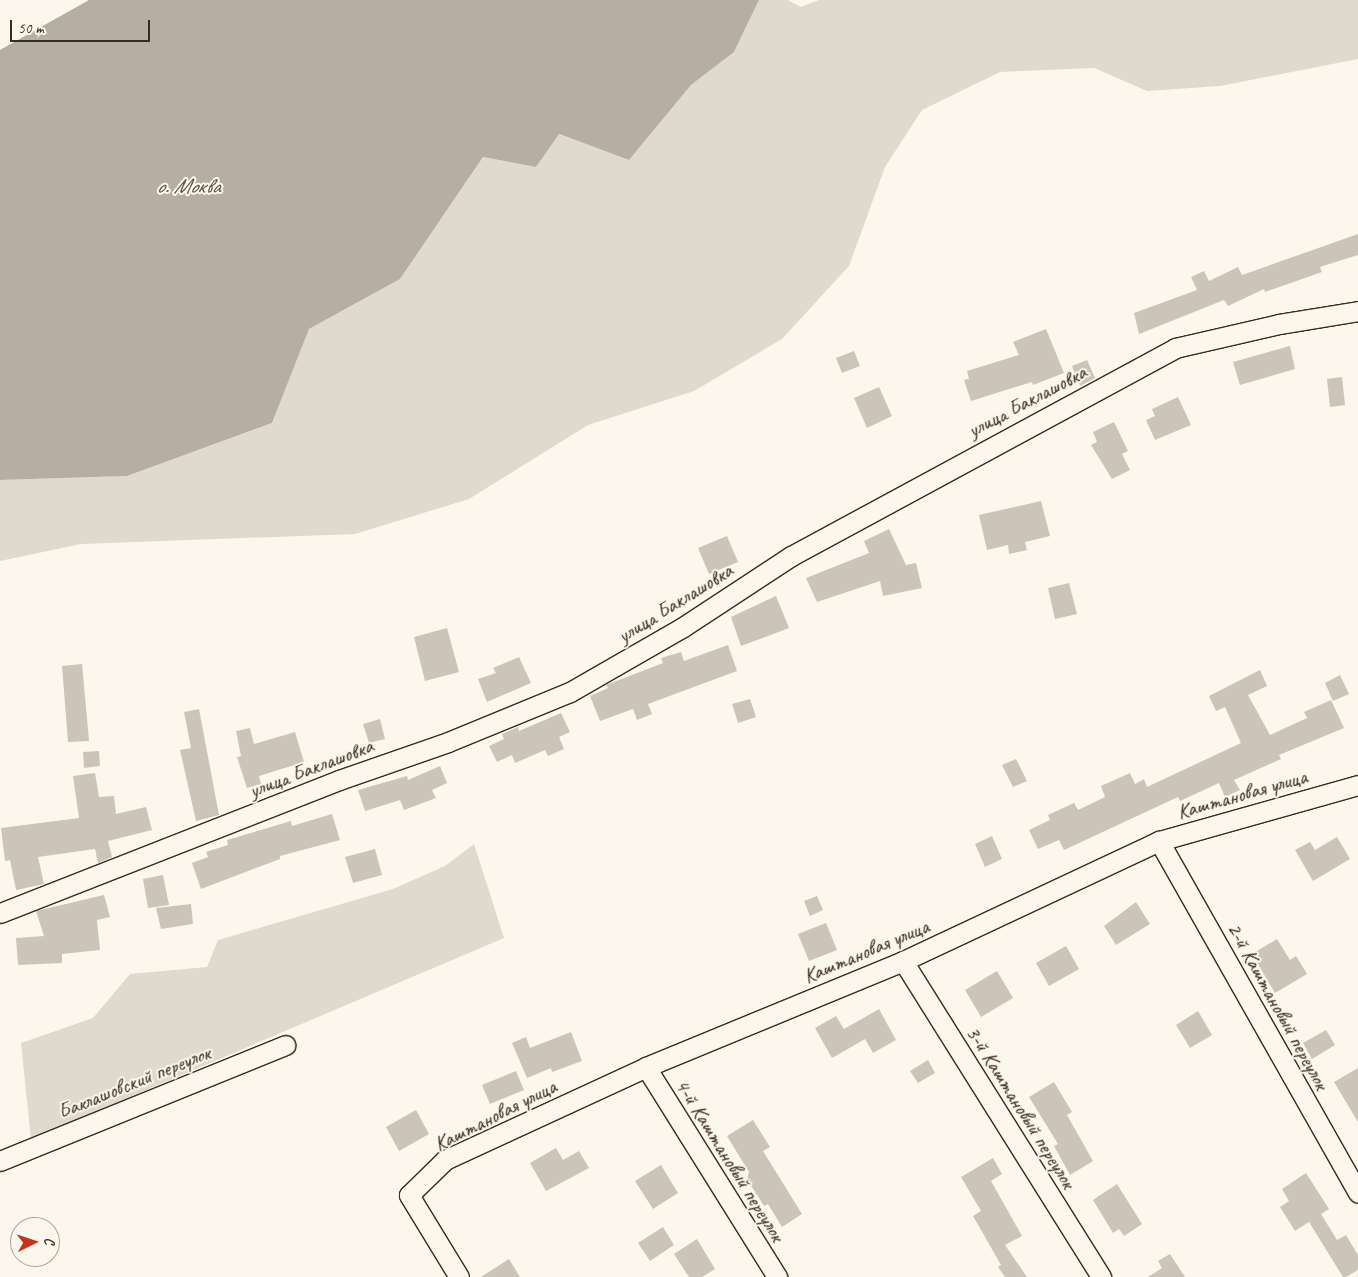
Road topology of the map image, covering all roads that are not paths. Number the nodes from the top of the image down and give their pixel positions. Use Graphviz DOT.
graph roads {
  1 [pos="1358,311"];
  2 [pos="1358,785"];
  3 [pos="1159,841"];
  4 [pos="0,914"];
  5 [pos="903,962"];
  6 [pos="285,1045"];
  7 [pos="646,1067"];
  8 [pos="0,1161"];
  9 [pos="1358,1193"];
  10 [pos="459,1277"];
  11 [pos="777,1277"];
  12 [pos="1101,1277"];
  1 -- 4 [label="street, улица Баклашовка"];
  2 -- 3 [label="street, Каштановая улица"];
  3 -- 5 [label="street, Каштановая улица"];
  3 -- 9 [label="street, 2-й Каштановый переулок"];
  5 -- 7 [label="street, Каштановая улица"];
  5 -- 12 [label="street, 3-й Каштановый переулок"];
  6 -- 8 [label="street, Баклашовский переулок"];
  7 -- 10 [label="street, Каштановая улица"];
  7 -- 11 [label="street, 4-й Каштановый переулок"];
}
